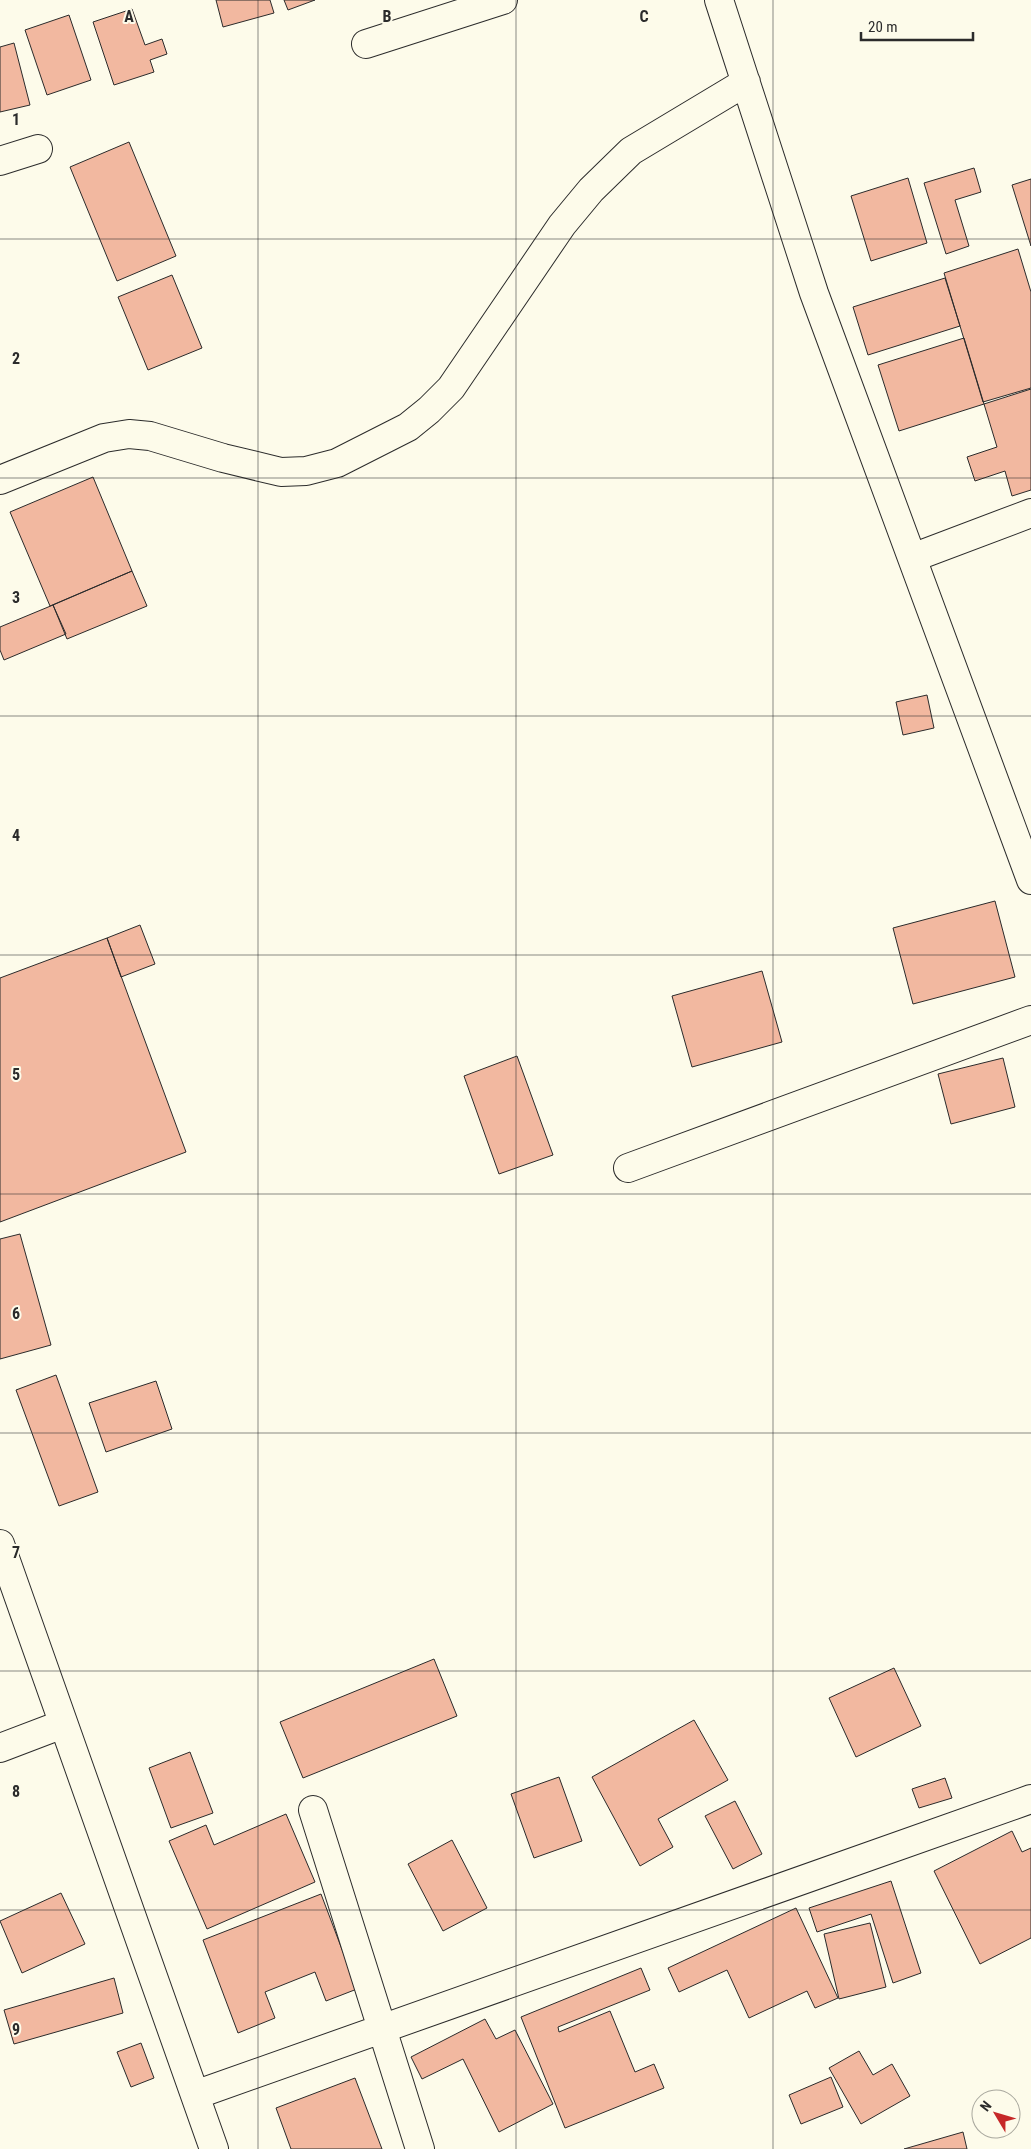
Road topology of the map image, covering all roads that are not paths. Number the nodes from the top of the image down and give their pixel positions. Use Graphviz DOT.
graph roads {
  1 [pos="502,0"];
  2 [pos="720,0"];
  3 [pos="366,44"];
  4 [pos="746,82"];
  5 [pos="38,149"];
  6 [pos="0,162"];
  7 [pos="0,480"];
  8 [pos="1031,513"];
  9 [pos="912,558"];
  10 [pos="1031,880"];
  11 [pos="1031,1020"];
  12 [pos="628,1168"];
  13 [pos="0,1544"];
  14 [pos="63,1724"];
  15 [pos="0,1748"];
  16 [pos="1031,1798"];
  17 [pos="313,1810"];
  18 [pos="382,2029"];
  19 [pos="195,2095"];
  20 [pos="214,2149"];
  21 [pos="420,2149"];
  1 -- 3 [label="street"];
  2 -- 4 [label="street"];
  4 -- 7 [label="street"];
  4 -- 9 [label="street"];
  5 -- 6 [label="street"];
  8 -- 9 [label="street"];
  9 -- 10 [label="street"];
  11 -- 12 [label="street"];
  13 -- 14 [label="street"];
  14 -- 15 [label="street"];
  14 -- 19 [label="street"];
  16 -- 18 [label="street"];
  17 -- 18 [label="street"];
  18 -- 19 [label="street"];
  18 -- 21 [label="street"];
  19 -- 20 [label="street"];
}
